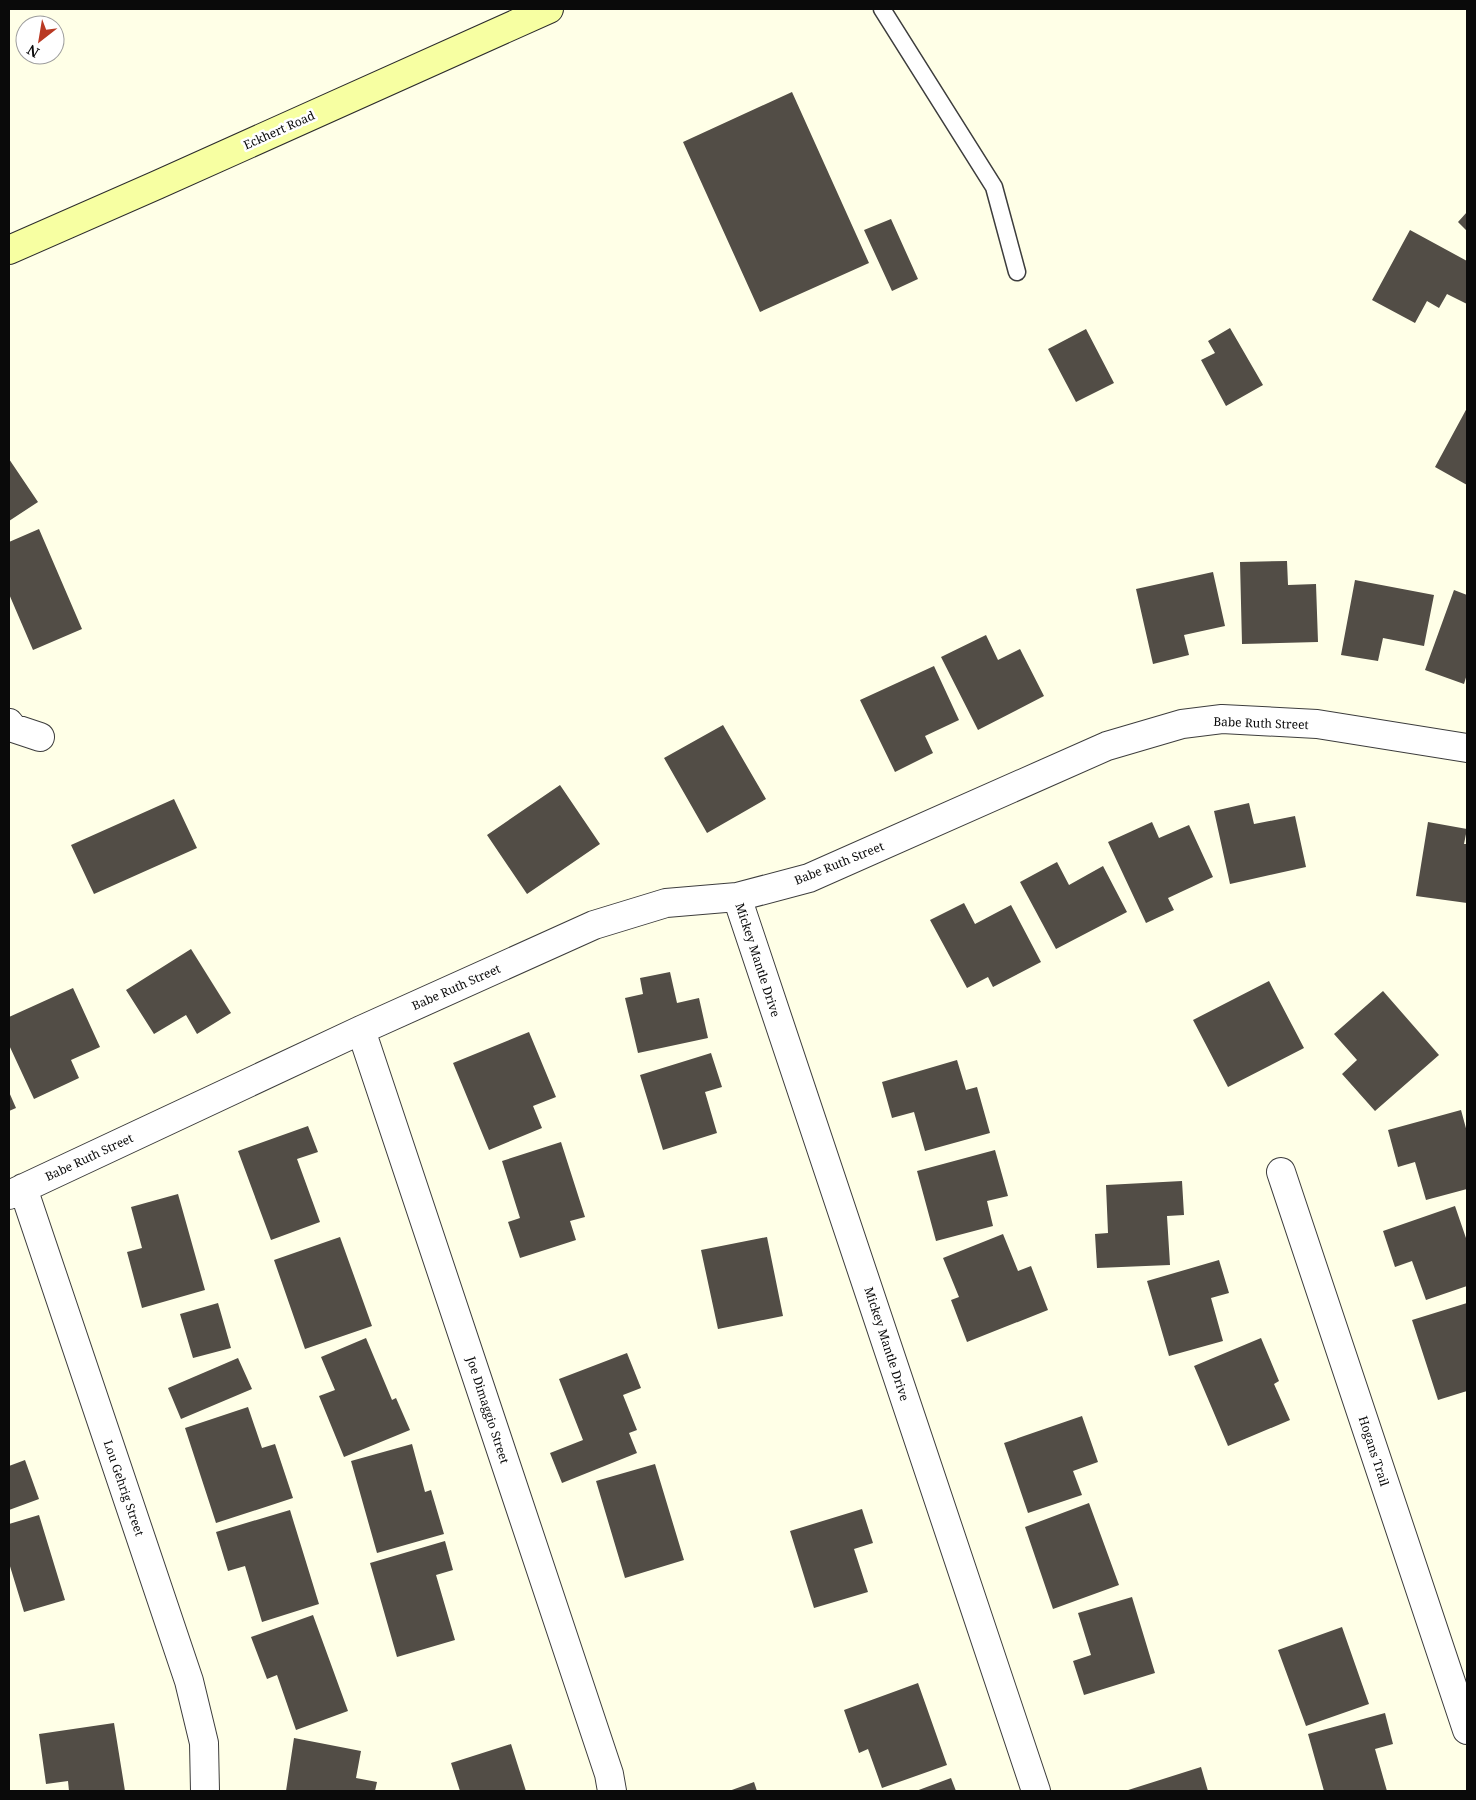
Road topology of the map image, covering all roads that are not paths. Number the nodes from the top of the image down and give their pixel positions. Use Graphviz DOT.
graph roads {
  1 [pos="549,9"];
  2 [pos="882,9"];
  3 [pos="9,250"];
  4 [pos="1018,272"];
  5 [pos="9,723"];
  6 [pos="40,737"];
  7 [pos="1467,748"];
  8 [pos="737,897"];
  9 [pos="361,1030"];
  10 [pos="1281,1172"];
  11 [pos="16,1191"];
  12 [pos="1467,1730"];
  13 [pos="205,1791"];
  14 [pos="612,1791"];
  15 [pos="1036,1791"];
  1 -- 3 [label="main road, Eckhert Road"];
  2 -- 4 [label="lane"];
  5 -- 6 [label="street"];
  7 -- 8 [label="street, Babe Ruth Street"];
  8 -- 9 [label="street, Babe Ruth Street"];
  8 -- 15 [label="street, Mickey Mantle Drive"];
  9 -- 11 [label="street, Babe Ruth Street"];
  9 -- 14 [label="street, Joe Dimaggio Street"];
  10 -- 12 [label="street, Hogans Trail"];
  11 -- 13 [label="street, Lou Gehrig Street"];
}
